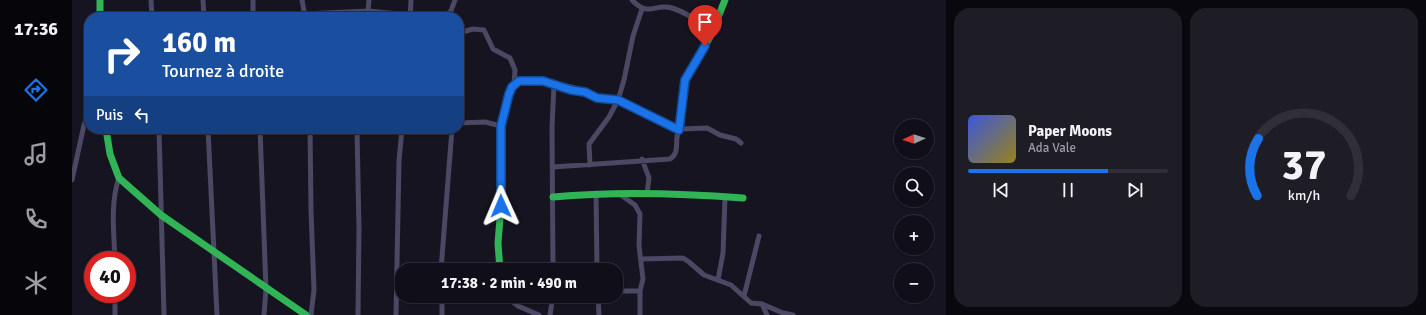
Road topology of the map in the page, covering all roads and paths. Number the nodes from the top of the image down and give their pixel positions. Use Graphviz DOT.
graph roads {
  1 [pos="100,0"];
  2 [pos="151,0"];
  3 [pos="203,0"];
  4 [pos="253,0"];
  5 [pos="302,0"];
  6 [pos="369,0"];
  7 [pos="411,0"];
  8 [pos="455,0"];
  9 [pos="632,0"];
  10 [pos="725,0"];
  11 [pos="642,9"];
  12 [pos="368,11"];
  13 [pos="100,12"];
  14 [pos="152,12"];
  15 [pos="204,12"];
  16 [pos="253,12"];
  17 [pos="304,12"];
  18 [pos="365,12"];
  19 [pos="376,12"];
  20 [pos="410,12"];
  21 [pos="450,12"];
  22 [pos="464,32"];
  23 [pos="712,32"];
  24 [pos="514,84"];
  25 [pos="554,85"];
  26 [pos="618,100"];
  27 [pos="464,123"];
  28 [pos="84,125"];
  29 [pos="501,126"];
  30 [pos="679,130"];
  31 [pos="107,134"];
  32 [pos="159,134"];
  33 [pos="208,134"];
  34 [pos="260,134"];
  35 [pos="310,134"];
  36 [pos="357,134"];
  37 [pos="402,134"];
  38 [pos="452,134"];
  39 [pos="741,143"];
  40 [pos="642,159"];
  41 [pos="590,165"];
  42 [pos="553,167"];
  43 [pos="119,178"];
  44 [pos="72,180"];
  45 [pos="596,193"];
  46 [pos="618,193"];
  47 [pos="647,193"];
  48 [pos="553,197"];
  49 [pos="725,197"];
  50 [pos="743,198"];
  51 [pos="161,215"];
  52 [pos="759,236"];
  53 [pos="115,251"];
  54 [pos="214,252"];
  55 [pos="642,259"];
  56 [pos="442,263"];
  57 [pos="499,263"];
  58 [pos="553,263"];
  59 [pos="597,263"];
  60 [pos="718,280"];
  61 [pos="266,289"];
  62 [pos="623,291"];
  63 [pos="640,291"];
  64 [pos="744,296"];
  65 [pos="115,303"];
  66 [pos="442,303"];
  67 [pos="514,303"];
  68 [pos="552,303"];
  69 [pos="598,303"];
  70 [pos="762,304"];
  71 [pos="116,315"];
  72 [pos="164,315"];
  73 [pos="217,315"];
  74 [pos="264,315"];
  75 [pos="306,315"];
  76 [pos="311,315"];
  77 [pos="358,315"];
  78 [pos="396,315"];
  79 [pos="442,315"];
  80 [pos="540,315"];
  81 [pos="550,315"];
  82 [pos="599,315"];
  83 [pos="640,315"];
  84 [pos="767,315"];
  85 [pos="793,315"];
  1 -- 13 [label="street"];
  2 -- 14 [label="street"];
  3 -- 15 [label="street"];
  4 -- 16 [label="street"];
  5 -- 17 [label="street"];
  6 -- 12 [label="street"];
  7 -- 20 [label="street"];
  8 -- 21 [label="street"];
  9 -- 11 [label="street"];
  10 -- 23 [label="street"];
  11 -- 23 [label="street"];
  11 -- 26 [label="street"];
  12 -- 18 [label="street"];
  12 -- 19 [label="street"];
  22 -- 24 [label="street"];
  23 -- 30 [label="street"];
  24 -- 25 [label="street"];
  24 -- 29 [label="street"];
  25 -- 26 [label="street"];
  25 -- 42 [label="street"];
  26 -- 30 [label="street"];
  26 -- 41 [label="street"];
  27 -- 29 [label="street"];
  28 -- 44 [label="street"];
  29 -- 57 [label="street"];
  30 -- 39 [label="street"];
  30 -- 40 [label="street"];
  31 -- 43 [label="street"];
  32 -- 51 [label="street"];
  33 -- 54 [label="street"];
  34 -- 61 [label="street"];
  35 -- 76 [label="street"];
  36 -- 77 [label="street"];
  37 -- 78 [label="street"];
  38 -- 56 [label="street"];
  40 -- 41 [label="street"];
  40 -- 47 [label="street"];
  41 -- 42 [label="street"];
  42 -- 48 [label="street"];
  43 -- 51 [label="street"];
  43 -- 53 [label="street"];
  45 -- 46 [label="street"];
  45 -- 48 [label="street"];
  45 -- 59 [label="street"];
  46 -- 47 [label="street"];
  46 -- 55 [label="street"];
  47 -- 49 [label="street"];
  48 -- 58 [label="street"];
  49 -- 50 [label="street"];
  49 -- 60 [label="street"];
  51 -- 54 [label="street"];
  51 -- 72 [label="street"];
  52 -- 64 [label="street"];
  54 -- 61 [label="street"];
  54 -- 73 [label="street"];
  55 -- 60 [label="street"];
  55 -- 63 [label="street"];
  60 -- 64 [label="street"];
  61 -- 74 [label="street"];
  61 -- 75 [label="street"];
  62 -- 63 [label="street"];
  63 -- 83 [label="street"];
  64 -- 70 [label="street"];
  65 -- 71 [label="street"];
  66 -- 79 [label="street"];
  67 -- 80 [label="street"];
  68 -- 81 [label="street"];
  69 -- 82 [label="street"];
  70 -- 84 [label="street"];
  70 -- 85 [label="street"];
}
